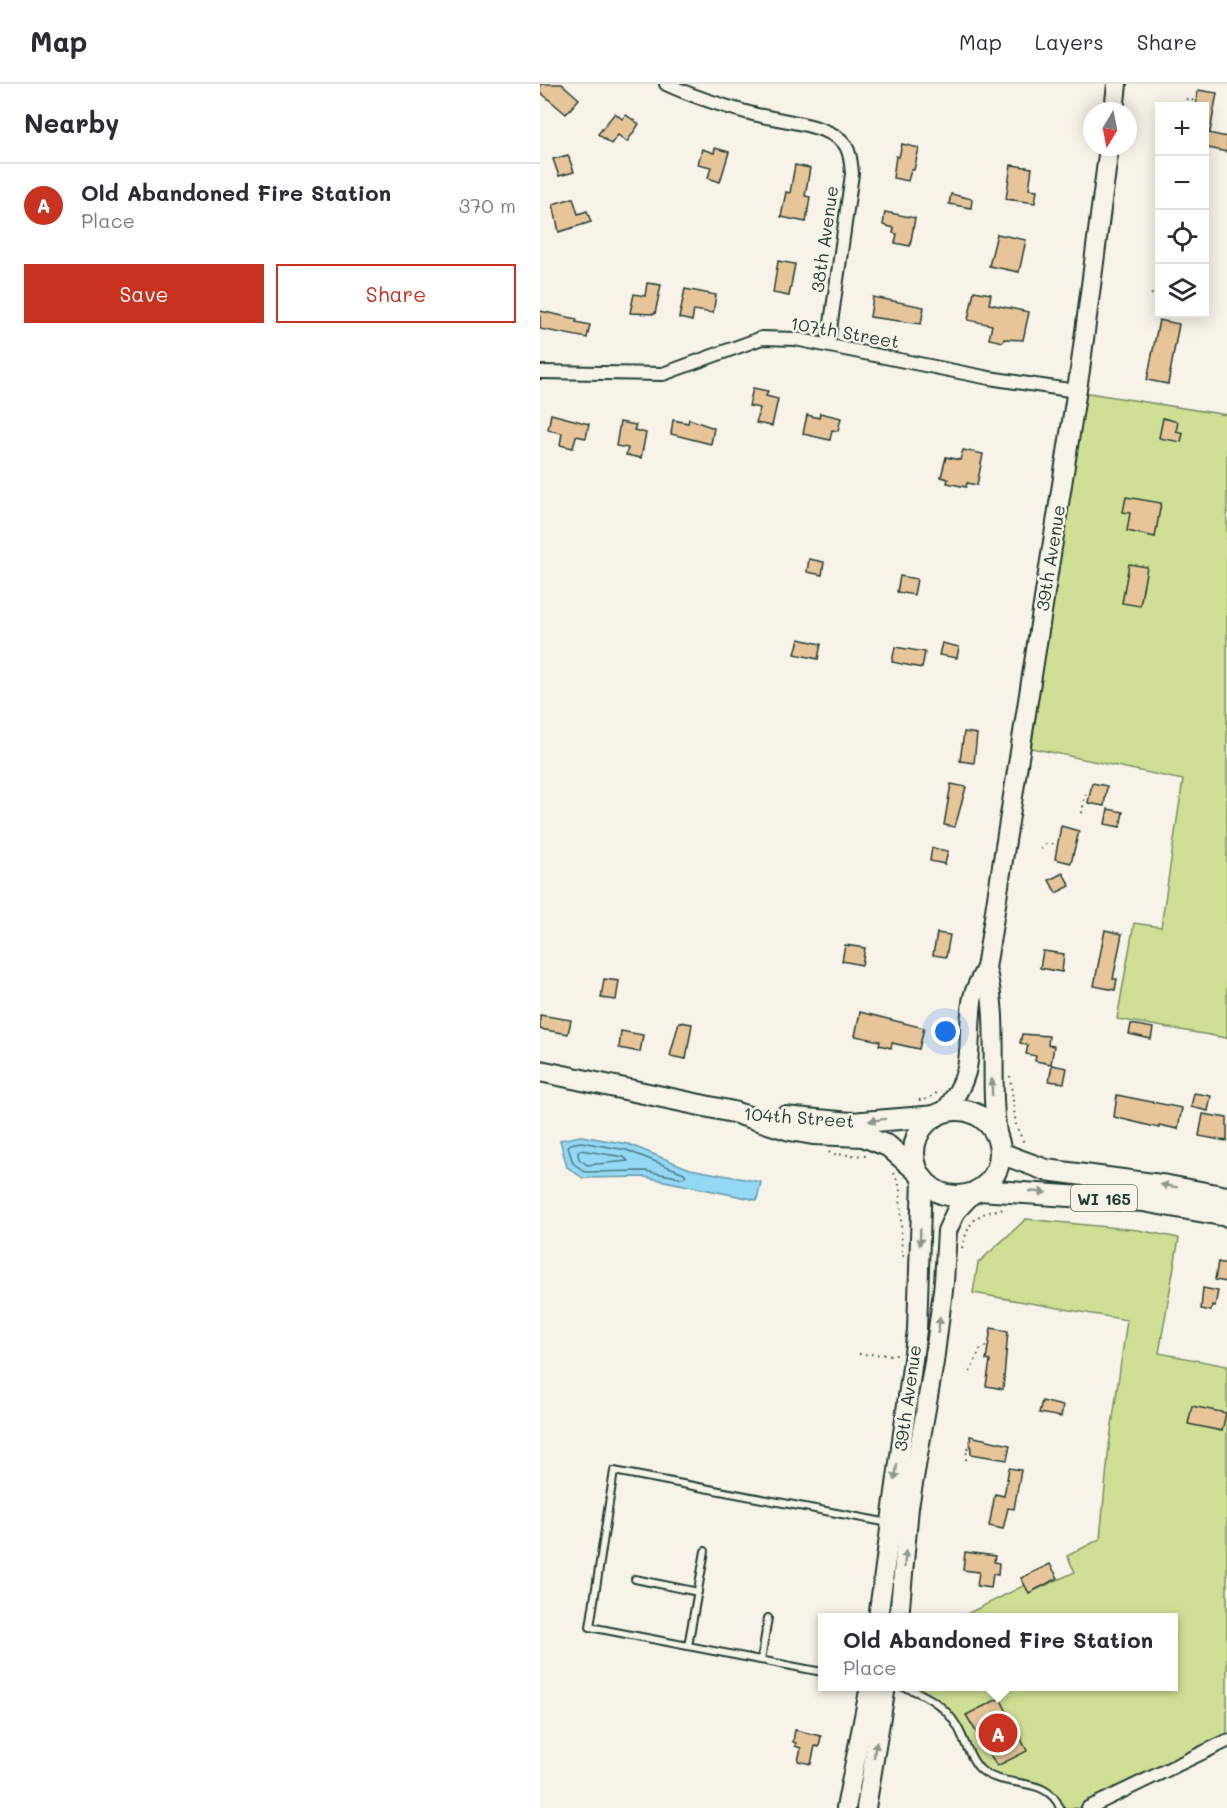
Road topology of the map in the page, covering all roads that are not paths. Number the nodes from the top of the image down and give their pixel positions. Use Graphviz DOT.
graph roads {
  1 [pos="666,84"];
  2 [pos="1117,84"];
  3 [pos="1115,102"];
  4 [pos="1108,156"];
  5 [pos="828,344"];
  6 [pos="540,372"];
  7 [pos="1077,391"];
  8 [pos="986,968"];
  9 [pos="540,1071"];
  10 [pos="733,1112"];
  11 [pos="940,1114"];
  12 [pos="999,1149"];
  13 [pos="920,1175"];
  14 [pos="976,1192"];
  15 [pos="1227,1197"];
  16 [pos="1227,1216"];
  17 [pos="913,1359"];
  18 [pos="934,1362"];
  19 [pos="889,1523"];
  20 [pos="705,1551"];
  21 [pos="635,1579"];
  22 [pos="698,1592"];
  23 [pos="878,1613"];
  24 [pos="899,1613"];
  25 [pos="768,1618"];
  26 [pos="688,1646"];
  27 [pos="761,1660"];
  28 [pos="818,1671"];
  29 [pos="869,1691"];
  30 [pos="885,1691"];
  31 [pos="917,1691"];
  32 [pos="1227,1741"];
  33 [pos="846,1808"];
  34 [pos="866,1808"];
  35 [pos="1060,1808"];
  36 [pos="1088,1808"];
  1 -- 5 [label="street, 38th Avenue"];
  2 -- 3 [label="main road"];
  4 -- 7 [label="main road, 39th Avenue"];
  5 -- 6 [label="street, 107th Street"];
  5 -- 7 [label="street, 107th Street"];
  7 -- 8 [label="main road, 39th Avenue"];
  8 -- 11 [label="main road, 39th Avenue"];
  12 -- 8 [label="main road, 39th Avenue, one-way"];
  9 -- 10 [label="main road, 104th Street / WI 165"];
  11 -- 10 [label="main road, 104th Street / WI 165, one-way"];
  10 -- 13 [label="main road, 104th Street / WI 165"];
  11 -- 12 [label="main road, WI 165"];
  11 -- 13 [label="main road"];
  12 -- 14 [label="main road"];
  15 -- 12 [label="main road, WI 165, one-way"];
  13 -- 14 [label="main road, WI 165"];
  13 -- 17 [label="main road, 39th Avenue, one-way"];
  14 -- 16 [label="main road, WI 165, one-way"];
  18 -- 14 [label="main road, 39th Avenue, one-way"];
  17 -- 18 [label="main road"];
  17 -- 19 [label="main road, 39th Avenue, one-way"];
  24 -- 18 [label="main road, 39th Avenue, one-way"];
  19 -- 23 [label="main road, 39th Avenue"];
  19 -- 26 [label="lane"];
  20 -- 22 [label="lane"];
  21 -- 22 [label="lane"];
  22 -- 26 [label="lane"];
  25 -- 27 [label="lane"];
  26 -- 27 [label="lane"];
  27 -- 28 [label="lane"];
  29 -- 33 [label="main road"];
  34 -- 30 [label="main road, one-way"];
  31 -- 35 [label="lane"];
  32 -- 36 [label="street"];
}
